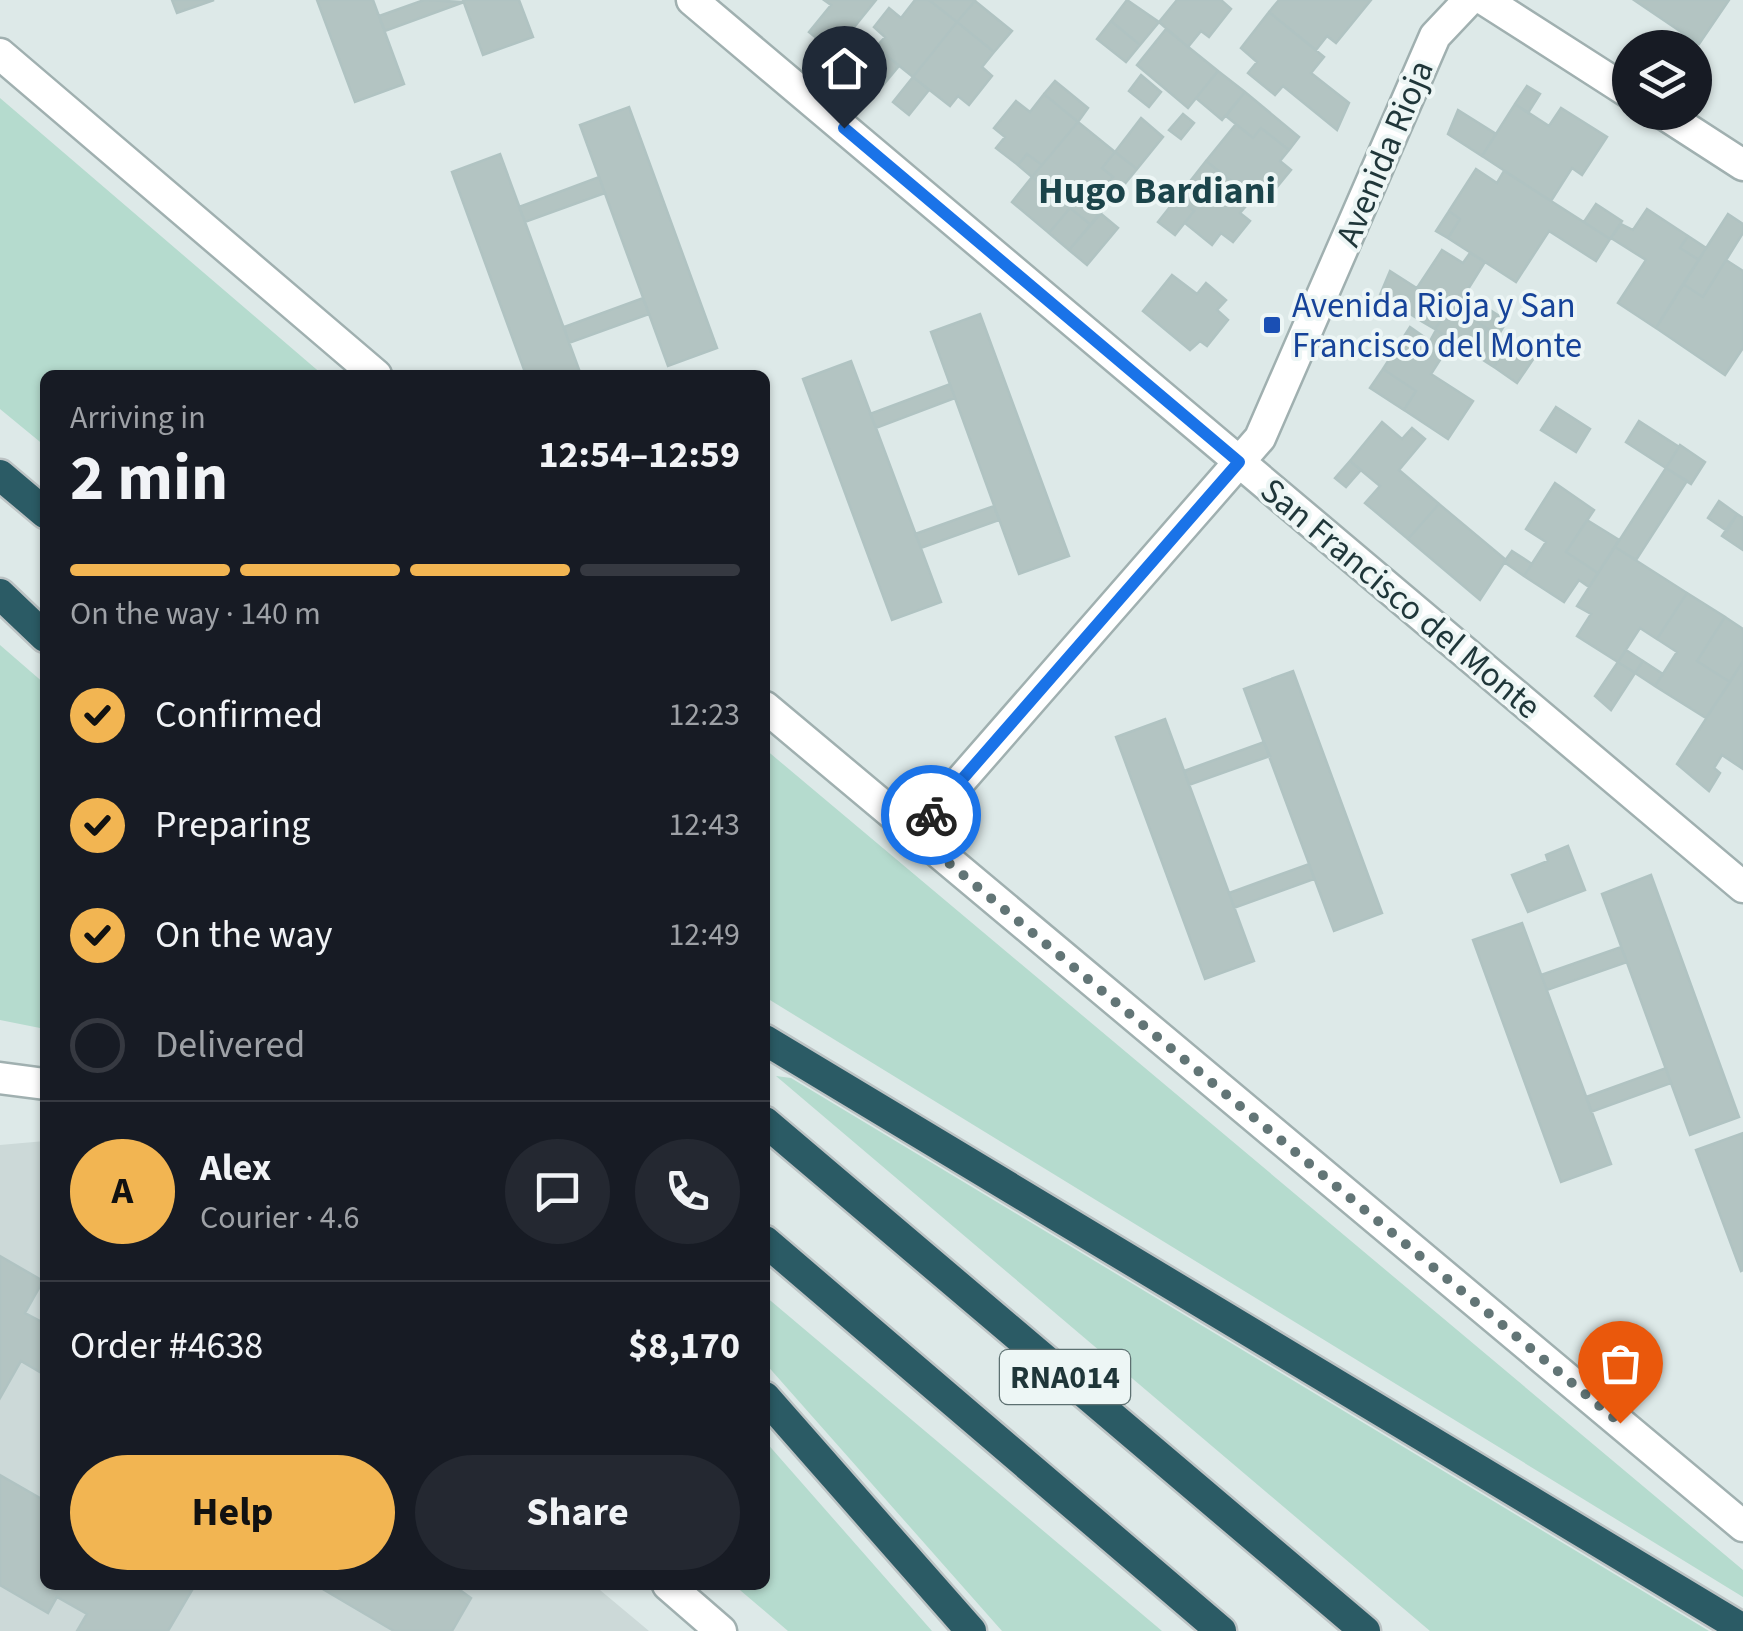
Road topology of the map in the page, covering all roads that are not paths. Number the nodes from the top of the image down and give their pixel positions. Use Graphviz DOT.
graph roads {
  1 [pos="692,0"];
  2 [pos="1469,0"];
  3 [pos="1485,0"];
  4 [pos="0,54"];
  5 [pos="1612,81"];
  6 [pos="1689,130"];
  7 [pos="1743,165"];
  8 [pos="370,370"];
  9 [pos="1239,462"];
  10 [pos="0,476"];
  11 [pos="40,509"];
  12 [pos="0,591"];
  13 [pos="40,622"];
  14 [pos="40,632"];
  15 [pos="770,711"];
  16 [pos="914,834"];
  17 [pos="1743,887"];
  18 [pos="770,1043"];
  19 [pos="0,1078"];
  20 [pos="40,1083"];
  21 [pos="770,1126"];
  22 [pos="770,1245"];
  23 [pos="770,1402"];
  24 [pos="1743,1526"];
  25 [pos="674,1590"];
  26 [pos="1743,1629"];
  27 [pos="721,1631"];
  28 [pos="971,1631"];
  29 [pos="1221,1631"];
  30 [pos="1365,1631"];
  1 -- 9 [label="street, San Francisco del Monte"];
  2 -- 9 [label="street, Avenida Rioja"];
  3 -- 5 [label="street"];
  4 -- 8 [label="street"];
  6 -- 7 [label="street"];
  9 -- 16 [label="street, Avenida Rioja"];
  9 -- 17 [label="street, San Francisco del Monte"];
  10 -- 11 [label="highway"];
  12 -- 13 [label="highway"];
  12 -- 14 [label="highway"];
  15 -- 16 [label="street"];
  16 -- 24 [label="street"];
  18 -- 26 [label="highway"];
  19 -- 20 [label="street"];
  21 -- 30 [label="highway, RNA014"];
  22 -- 29 [label="highway, RNA014"];
  23 -- 28 [label="highway"];
  25 -- 27 [label="street"];
}
